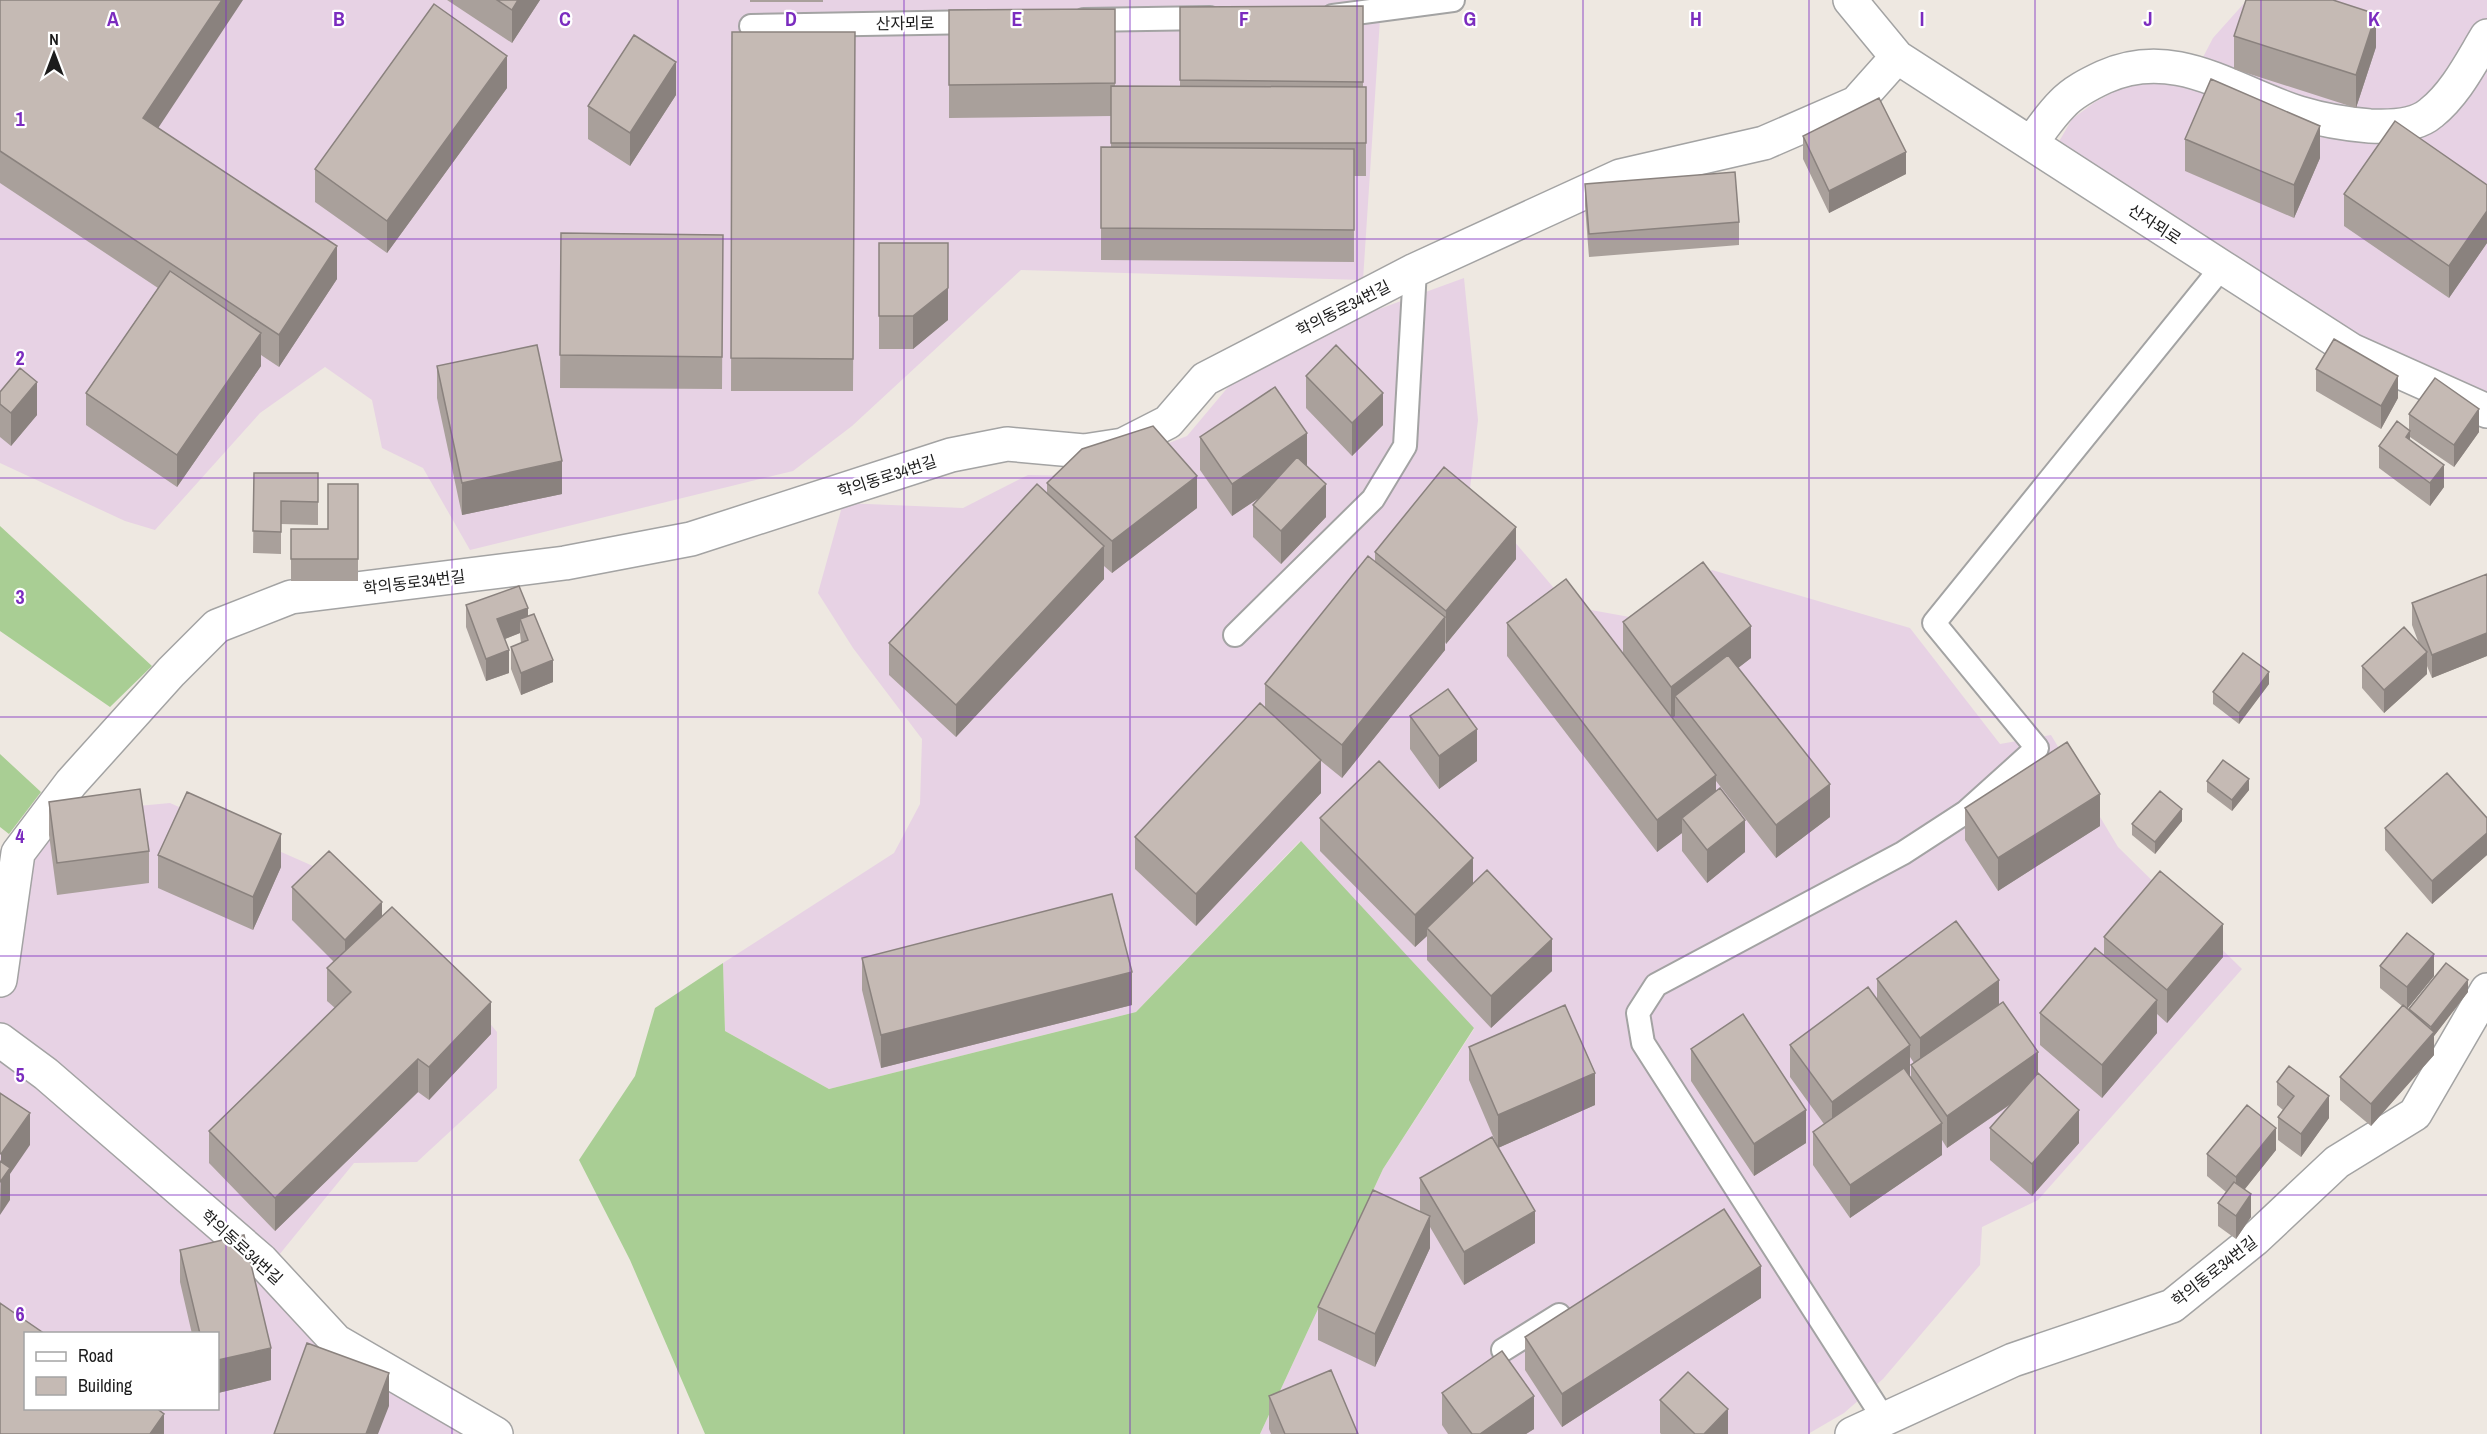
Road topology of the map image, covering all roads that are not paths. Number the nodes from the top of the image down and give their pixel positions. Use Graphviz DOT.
graph roads {
  1 [pos="1454,0"];
  2 [pos="1850,0"];
  3 [pos="1309,16"];
  4 [pos="1226,18"];
  5 [pos="1060,20"];
  6 [pos="1001,21"];
  7 [pos="752,26"];
  8 [pos="2487,36"];
  9 [pos="1897,57"];
  10 [pos="2031,143"];
  11 [pos="2222,267"];
  12 [pos="1415,270"];
  13 [pos="2487,411"];
  14 [pos="1235,635"];
  15 [pos="0,980"];
  16 [pos="2487,990"];
  17 [pos="0,1040"];
  18 [pos="1744,1201"];
  19 [pos="1724,1214"];
  20 [pos="1574,1306"];
  21 [pos="1503,1350"];
  22 [pos="1884,1419"];
  23 [pos="496,1434"];
  24 [pos="1852,1434"];
  1 -- 3 [label="lane"];
  2 -- 9 [label="street, 산자뫼로"];
  4 -- 5 [label="lane"];
  6 -- 7 [label="lane, 산자뫼로"];
  8 -- 10 [label="street"];
  9 -- 10 [label="street, 산자뫼로"];
  9 -- 12 [label="street, 학의동로34번길"];
  10 -- 11 [label="street, 산자뫼로"];
  11 -- 13 [label="street, 산자뫼로"];
  11 -- 18 [label="lane"];
  12 -- 14 [label="lane"];
  12 -- 15 [label="street, 학의동로34번길"];
  16 -- 22 [label="street, 학의동로34번길"];
  17 -- 23 [label="street, 학의동로34번길"];
  18 -- 19 [label="lane"];
  18 -- 22 [label="lane"];
  20 -- 21 [label="lane"];
  22 -- 24 [label="street, 학의동로34번길"];
}
